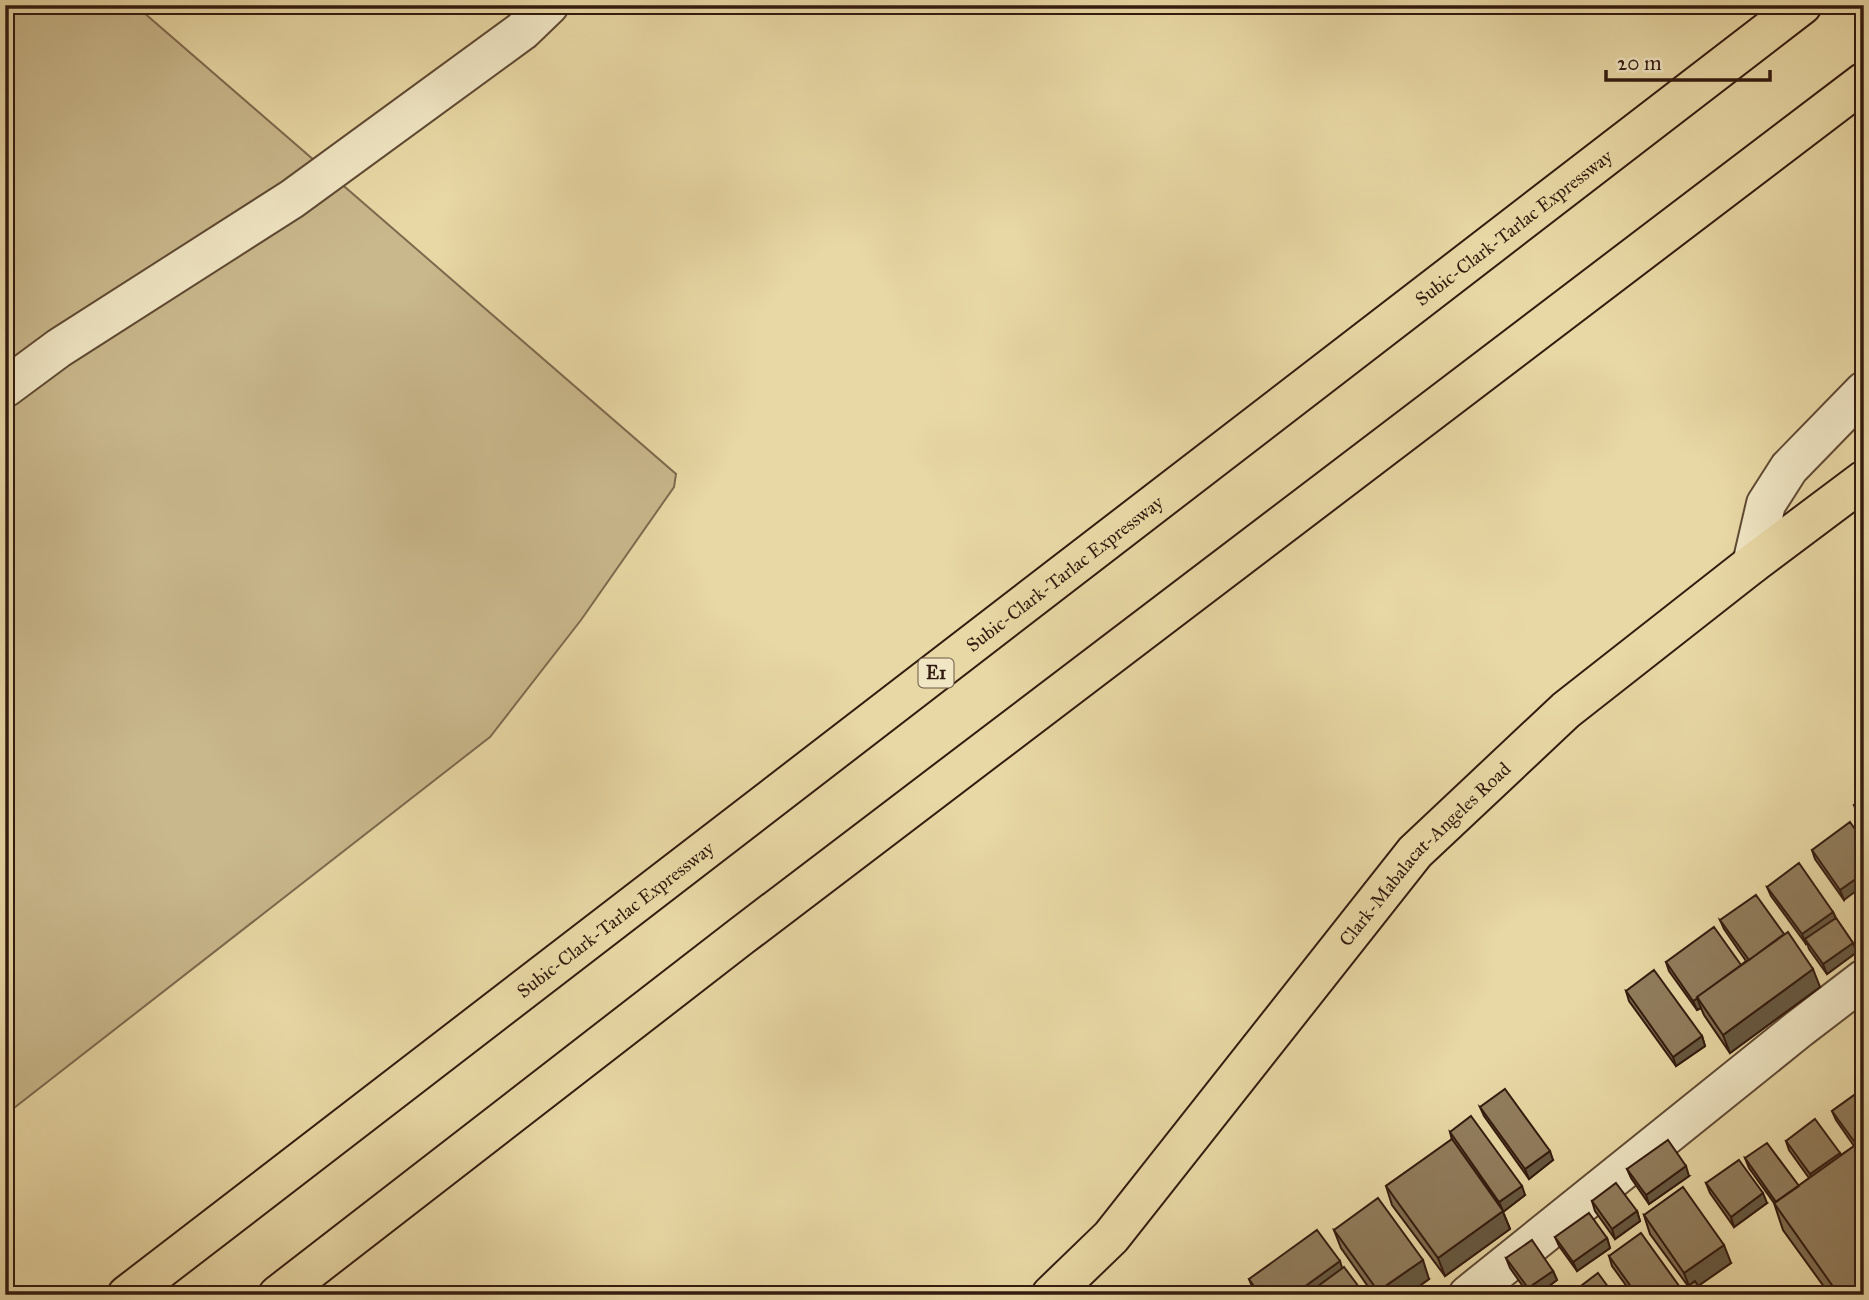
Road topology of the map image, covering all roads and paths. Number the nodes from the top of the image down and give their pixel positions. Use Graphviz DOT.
graph roads {
  1 [pos="549,5"];
  2 [pos="1802,5"];
  3 [pos="1864,82"];
  4 [pos="5,388"];
  5 [pos="1864,391"];
  6 [pos="1864,480"];
  7 [pos="1752,564"];
  8 [pos="1864,979"];
  9 [pos="127,1295"];
  10 [pos="278,1295"];
  11 [pos="1051,1295"];
  12 [pos="1468,1295"];
  1 -- 4 [label="street"];
  2 -- 9 [label="main road, Subic-Clark-Tarlac Expressway / E1"];
  3 -- 10 [label="main road"];
  5 -- 7 [label="street"];
  6 -- 7 [label="main road, Clark-Mabalacat-Angeles Road"];
  7 -- 11 [label="main road, Clark-Mabalacat-Angeles Road"];
  8 -- 12 [label="street"];
}
